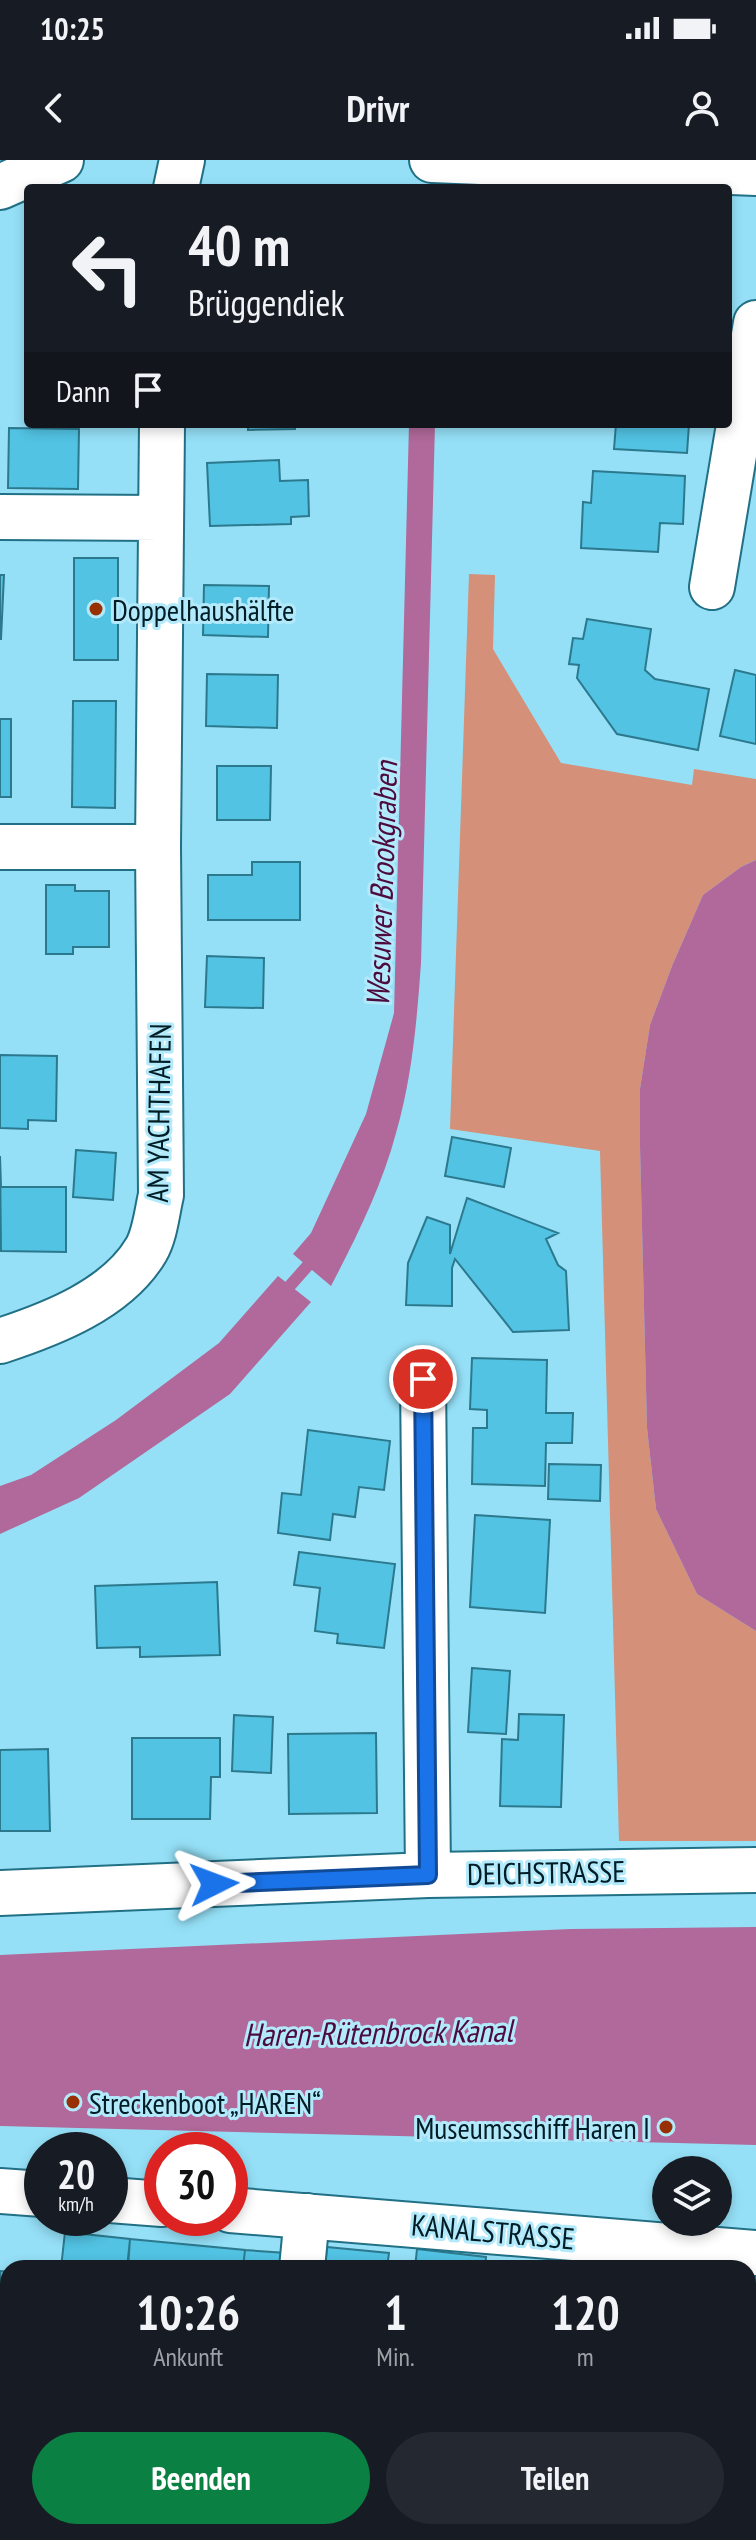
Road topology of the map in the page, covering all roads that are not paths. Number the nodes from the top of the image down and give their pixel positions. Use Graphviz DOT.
graph roads {
  1 [pos="61,160"];
  2 [pos="182,160"];
  3 [pos="432,160"];
  4 [pos="756,173"];
  5 [pos="177,184"];
  6 [pos="0,187"];
  7 [pos="756,323"];
  8 [pos="162,428"];
  9 [pos="0,517"];
  10 [pos="160,518"];
  11 [pos="712,587"];
  12 [pos="0,847"];
  13 [pos="158,847"];
  14 [pos="0,1341"];
  15 [pos="423,1379"];
  16 [pos="756,1870"];
  17 [pos="428,1875"];
  18 [pos="0,1893"];
  19 [pos="0,2191"];
  20 [pos="24,2193"];
  21 [pos="248,2211"];
  22 [pos="307,2216"];
  23 [pos="756,2253"];
  24 [pos="303,2260"];
  1 -- 6 [label="street"];
  2 -- 5 [label="street"];
  3 -- 4 [label="street"];
  7 -- 11 [label="street"];
  8 -- 10 [label="street, AM YACHTHAFEN"];
  9 -- 10 [label="street"];
  10 -- 13 [label="street, AM YACHTHAFEN"];
  12 -- 13 [label="street"];
  13 -- 14 [label="street, AM YACHTHAFEN"];
  15 -- 17 [label="street"];
  16 -- 17 [label="street, DEICHSTRASSE"];
  17 -- 18 [label="street, DEICHSTRASSE"];
  19 -- 20 [label="street"];
  21 -- 22 [label="street, KANALSTRASSE"];
  22 -- 23 [label="street, KANALSTRASSE"];
  22 -- 24 [label="street"];
}
